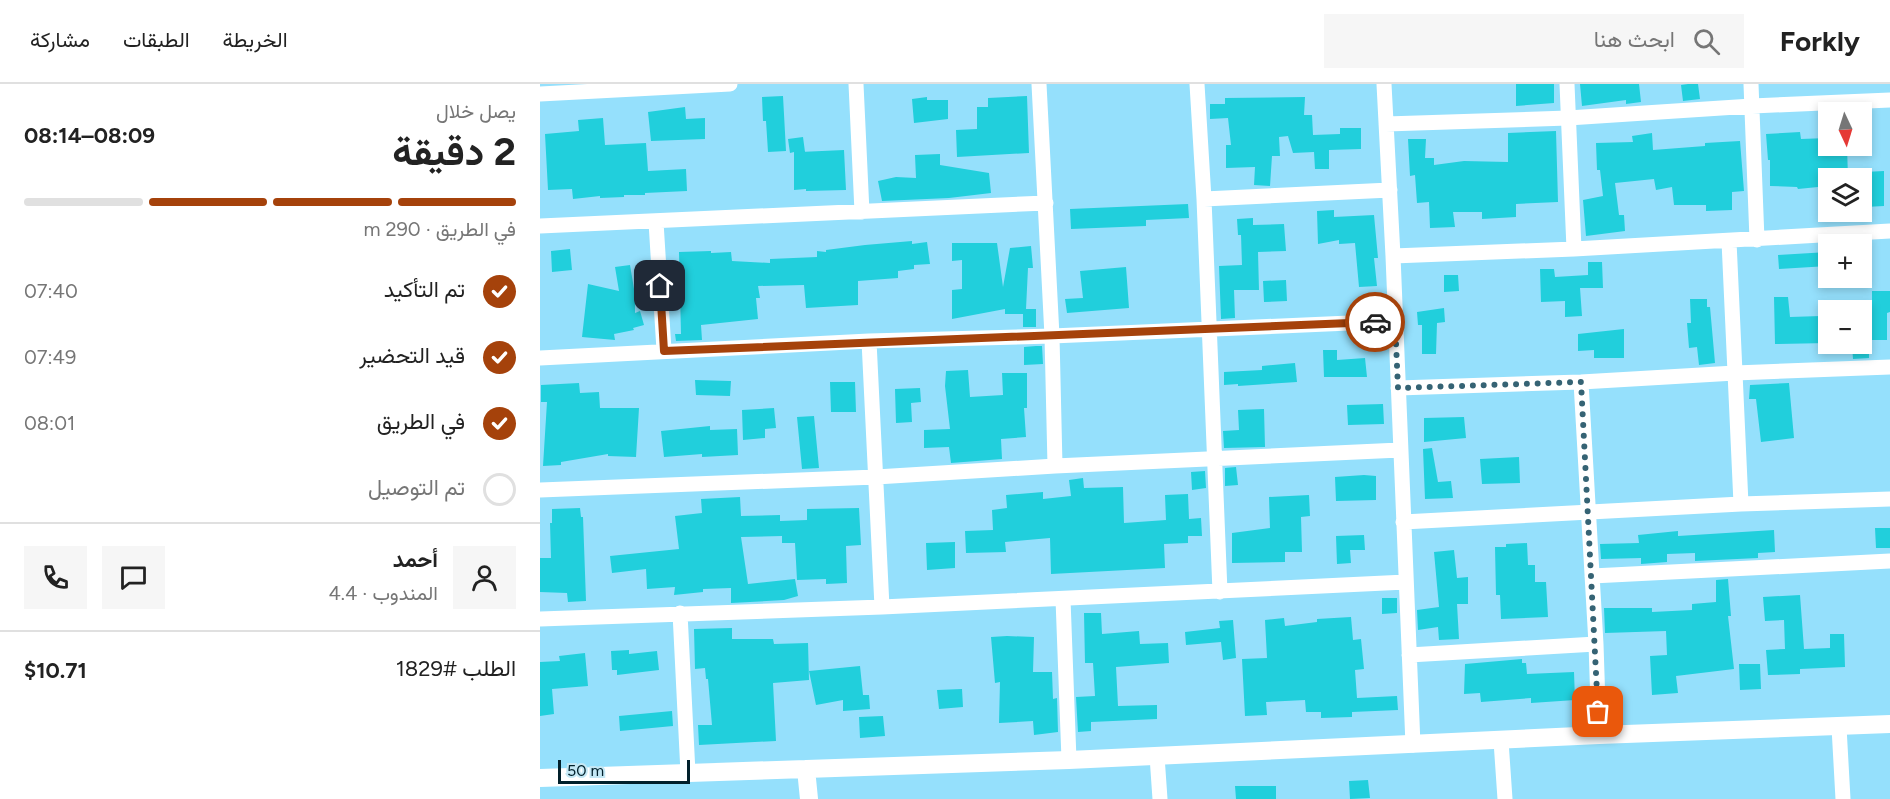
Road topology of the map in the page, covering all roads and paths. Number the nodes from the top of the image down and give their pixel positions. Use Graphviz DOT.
graph roads {
  1 [pos="730,84"];
  2 [pos="856,84"];
  3 [pos="1039,84"];
  4 [pos="1197,84"];
  5 [pos="1384,84"];
  6 [pos="1567,84"];
  7 [pos="1751,84"];
  8 [pos="659,86"];
  9 [pos="540,94"];
  10 [pos="1890,100"];
  11 [pos="1752,106"];
  12 [pos="1569,118"];
  13 [pos="1386,124"];
  14 [pos="1390,190"];
  15 [pos="1204,199"];
  16 [pos="1046,203"];
  17 [pos="862,212"];
  18 [pos="656,222"];
  19 [pos="540,226"];
  20 [pos="1890,231"];
  21 [pos="1757,240"];
  22 [pos="1729,241"];
  23 [pos="1574,249"];
  24 [pos="1393,256"];
  25 [pos="1395,321"];
  26 [pos="1209,329"];
  27 [pos="1052,336"];
  28 [pos="869,341"];
  29 [pos="664,351"];
  30 [pos="540,358"];
  31 [pos="1890,367"];
  32 [pos="1735,373"];
  33 [pos="1581,382"];
  34 [pos="1398,388"];
  35 [pos="1400,450"];
  36 [pos="1215,458"];
  37 [pos="1055,466"];
  38 [pos="876,477"];
  39 [pos="540,490"];
  40 [pos="1890,499"];
  41 [pos="1741,504"];
  42 [pos="1588,513"];
  43 [pos="1403,522"];
  44 [pos="1890,561"];
  45 [pos="1592,576"];
  46 [pos="1406,582"];
  47 [pos="1220,592"];
  48 [pos="1063,599"];
  49 [pos="882,607"];
  50 [pos="680,613"];
  51 [pos="540,619"];
  52 [pos="1596,644"];
  53 [pos="1409,655"];
  54 [pos="1890,724"];
  55 [pos="1839,727"];
  56 [pos="1599,735"];
  57 [pos="1501,741"];
  58 [pos="1413,745"];
  59 [pos="1157,756"];
  60 [pos="1069,760"];
  61 [pos="806,769"];
  62 [pos="688,773"];
  63 [pos="540,778"];
  64 [pos="808,799"];
  65 [pos="1161,799"];
  66 [pos="1505,799"];
  67 [pos="1843,799"];
  1 -- 8 [label="street"];
  2 -- 17 [label="street"];
  3 -- 16 [label="street"];
  4 -- 15 [label="street"];
  5 -- 13 [label="street"];
  6 -- 12 [label="street"];
  7 -- 11 [label="street"];
  8 -- 9 [label="street"];
  10 -- 11 [label="street"];
  11 -- 12 [label="street"];
  11 -- 21 [label="street"];
  12 -- 13 [label="street"];
  12 -- 23 [label="street"];
  13 -- 14 [label="street"];
  14 -- 15 [label="street"];
  14 -- 24 [label="street"];
  15 -- 26 [label="street"];
  16 -- 17 [label="street"];
  16 -- 27 [label="street"];
  17 -- 18 [label="street"];
  18 -- 19 [label="street"];
  18 -- 29 [label="street"];
  20 -- 21 [label="street"];
  21 -- 22 [label="street"];
  22 -- 23 [label="street"];
  22 -- 32 [label="street"];
  23 -- 24 [label="street"];
  24 -- 25 [label="street"];
  25 -- 26 [label="street"];
  25 -- 34 [label="street"];
  26 -- 27 [label="street"];
  26 -- 36 [label="street"];
  27 -- 28 [label="street"];
  27 -- 37 [label="street"];
  28 -- 29 [label="street"];
  28 -- 38 [label="street"];
  29 -- 30 [label="street"];
  31 -- 32 [label="street"];
  32 -- 33 [label="street"];
  32 -- 41 [label="street"];
  33 -- 34 [label="street"];
  33 -- 42 [label="street"];
  34 -- 35 [label="street"];
  35 -- 36 [label="street"];
  35 -- 43 [label="street"];
  36 -- 37 [label="street"];
  36 -- 47 [label="street"];
  37 -- 38 [label="street"];
  38 -- 39 [label="street"];
  38 -- 49 [label="street"];
  40 -- 41 [label="street"];
  41 -- 42 [label="street"];
  42 -- 43 [label="street"];
  42 -- 45 [label="street"];
  43 -- 46 [label="street"];
  44 -- 45 [label="street"];
  45 -- 52 [label="street"];
  46 -- 47 [label="street"];
  46 -- 53 [label="street"];
  47 -- 48 [label="street"];
  48 -- 49 [label="street"];
  48 -- 60 [label="street"];
  49 -- 50 [label="street"];
  50 -- 51 [label="street"];
  50 -- 62 [label="street"];
  52 -- 53 [label="street"];
  52 -- 56 [label="street"];
  53 -- 58 [label="street"];
  54 -- 55 [label="street"];
  55 -- 56 [label="street"];
  55 -- 67 [label="street"];
  56 -- 57 [label="street"];
  57 -- 58 [label="street"];
  57 -- 66 [label="street"];
  58 -- 59 [label="street"];
  59 -- 60 [label="street"];
  59 -- 65 [label="street"];
  60 -- 61 [label="street"];
  61 -- 62 [label="street"];
  61 -- 64 [label="street"];
  62 -- 63 [label="street"];
}
